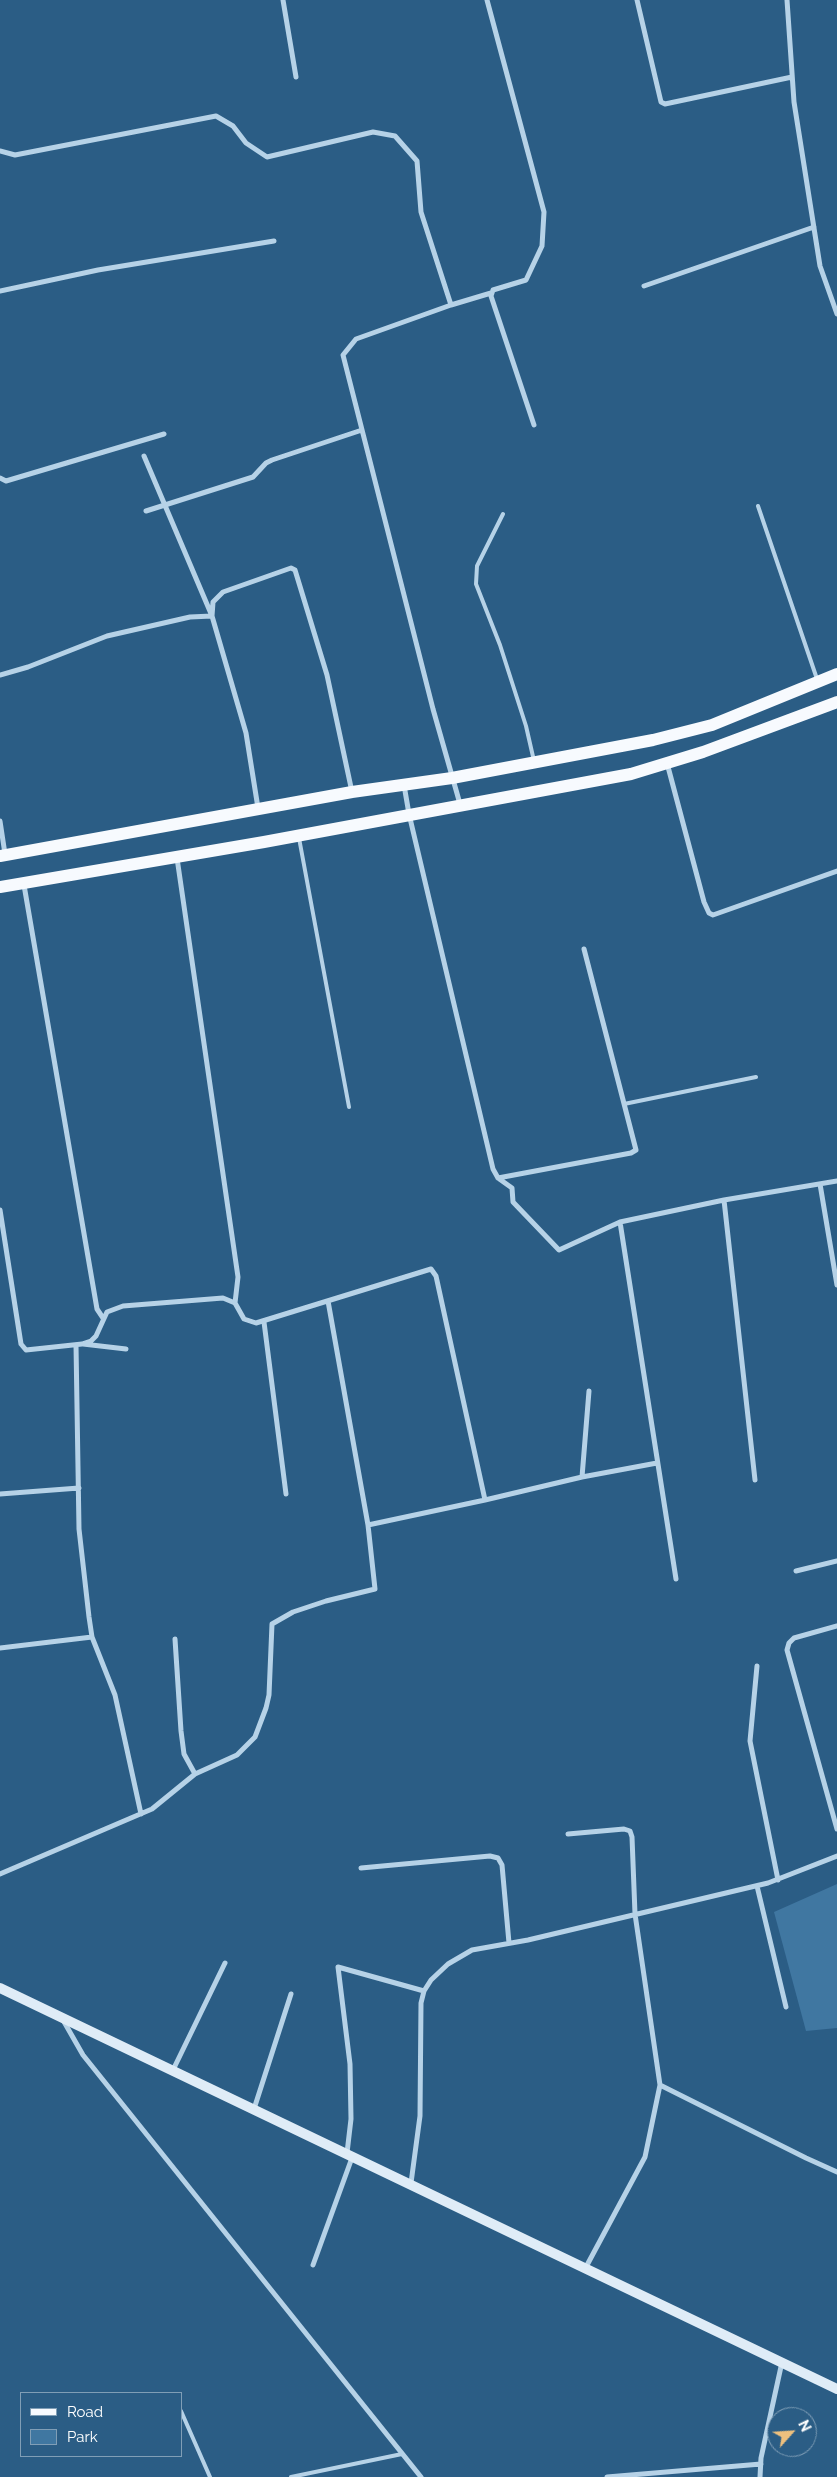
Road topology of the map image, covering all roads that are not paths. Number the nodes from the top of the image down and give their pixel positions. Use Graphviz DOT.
graph roads {
  1 [pos="283,0"];
  2 [pos="487,0"];
  3 [pos="637,0"];
  4 [pos="788,0"];
  5 [pos="296,77"];
  6 [pos="792,78"];
  7 [pos="0,151"];
  8 [pos="814,227"];
  9 [pos="274,241"];
  10 [pos="644,286"];
  11 [pos="0,291"];
  12 [pos="491,293"];
  13 [pos="451,304"];
  14 [pos="836,305"];
  15 [pos="837,314"];
  16 [pos="534,425"];
  17 [pos="362,430"];
  18 [pos="164,434"];
  19 [pos="144,456"];
  20 [pos="0,478"];
  21 [pos="166,505"];
  22 [pos="758,506"];
  23 [pos="146,511"];
  24 [pos="502,514"];
  25 [pos="212,616"];
  26 [pos="837,674"];
  27 [pos="0,676"];
  28 [pos="818,681"];
  29 [pos="837,702"];
  30 [pos="534,761"];
  31 [pos="667,763"];
  32 [pos="452,778"];
  33 [pos="404,785"];
  34 [pos="352,792"];
  35 [pos="460,804"];
  36 [pos="259,810"];
  37 [pos="409,814"];
  38 [pos="0,821"];
  39 [pos="299,836"];
  40 [pos="3,855"];
  41 [pos="177,857"];
  42 [pos="837,871"];
  43 [pos="24,883"];
  44 [pos="0,887"];
  45 [pos="584,949"];
  46 [pos="756,1076"];
  47 [pos="624,1104"];
  48 [pos="349,1107"];
  49 [pos="498,1178"];
  50 [pos="837,1181"];
  51 [pos="820,1184"];
  52 [pos="724,1200"];
  53 [pos="0,1210"];
  54 [pos="620,1222"];
  55 [pos="837,1285"];
  56 [pos="328,1301"];
  57 [pos="235,1303"];
  58 [pos="103,1318"];
  59 [pos="264,1322"];
  60 [pos="82,1344"];
  61 [pos="76,1345"];
  62 [pos="126,1349"];
  63 [pos="589,1391"];
  64 [pos="657,1463"];
  65 [pos="582,1477"];
  66 [pos="755,1480"];
  67 [pos="79,1488"];
  68 [pos="0,1494"];
  69 [pos="286,1494"];
  70 [pos="485,1500"];
  71 [pos="368,1525"];
  72 [pos="837,1561"];
  73 [pos="796,1571"];
  74 [pos="676,1579"];
  75 [pos="837,1626"];
  76 [pos="92,1637"];
  77 [pos="175,1640"];
  78 [pos="0,1648"];
  79 [pos="757,1666"];
  80 [pos="195,1774"];
  81 [pos="141,1814"];
  82 [pos="837,1829"];
  83 [pos="568,1834"];
  84 [pos="837,1856"];
  85 [pos="361,1868"];
  86 [pos="0,1874"];
  87 [pos="778,1880"];
  88 [pos="757,1886"];
  89 [pos="635,1914"];
  90 [pos="509,1943"];
  91 [pos="225,1963"];
  92 [pos="0,1988"];
  93 [pos="424,1991"];
  94 [pos="291,1994"];
  95 [pos="786,2007"];
  96 [pos="62,2017"];
  97 [pos="173,2070"];
  98 [pos="660,2085"];
  99 [pos="254,2109"];
  100 [pos="350,2154"];
  101 [pos="837,2172"];
  102 [pos="411,2183"];
  103 [pos="313,2265"];
  104 [pos="586,2267"];
  105 [pos="782,2361"];
  106 [pos="837,2389"];
  107 [pos="182,2413"];
  108 [pos="402,2454"];
  109 [pos="761,2464"];
  110 [pos="636,2475"];
  111 [pos="210,2477"];
  112 [pos="291,2477"];
  113 [pos="422,2477"];
  114 [pos="607,2477"];
  115 [pos="760,2477"];
  1 -- 5 [label="street"];
  2 -- 12 [label="street"];
  3 -- 6 [label="street"];
  4 -- 6 [label="street"];
  6 -- 8 [label="street"];
  7 -- 13 [label="street"];
  8 -- 10 [label="street"];
  8 -- 14 [label="street"];
  9 -- 11 [label="street"];
  12 -- 13 [label="street"];
  12 -- 16 [label="street"];
  13 -- 17 [label="street"];
  14 -- 15 [label="street"];
  17 -- 21 [label="street"];
  17 -- 32 [label="street"];
  18 -- 20 [label="street"];
  19 -- 21 [label="street"];
  21 -- 23 [label="street"];
  21 -- 25 [label="street"];
  22 -- 28 [label="lane"];
  24 -- 30 [label="lane"];
  25 -- 27 [label="street"];
  25 -- 34 [label="street"];
  25 -- 36 [label="street"];
  26 -- 28 [label="main road"];
  28 -- 30 [label="main road"];
  29 -- 31 [label="main road"];
  30 -- 32 [label="main road"];
  31 -- 35 [label="main road"];
  31 -- 42 [label="street"];
  32 -- 33 [label="main road"];
  32 -- 35 [label="street"];
  33 -- 34 [label="main road"];
  33 -- 37 [label="street"];
  34 -- 36 [label="main road"];
  35 -- 37 [label="main road"];
  36 -- 40 [label="main road"];
  37 -- 39 [label="main road"];
  37 -- 49 [label="street"];
  38 -- 40 [label="street"];
  39 -- 41 [label="main road"];
  39 -- 48 [label="lane"];
  41 -- 43 [label="main road"];
  41 -- 57 [label="street"];
  43 -- 44 [label="main road"];
  43 -- 58 [label="street"];
  45 -- 47 [label="street"];
  46 -- 47 [label="lane"];
  47 -- 49 [label="street"];
  49 -- 54 [label="street"];
  50 -- 51 [label="street"];
  51 -- 52 [label="street"];
  51 -- 55 [label="street"];
  52 -- 54 [label="street"];
  52 -- 66 [label="street"];
  53 -- 61 [label="street"];
  54 -- 64 [label="street"];
  56 -- 59 [label="street"];
  56 -- 70 [label="street"];
  56 -- 71 [label="street"];
  57 -- 58 [label="street"];
  57 -- 59 [label="street"];
  58 -- 60 [label="street"];
  59 -- 69 [label="street"];
  60 -- 61 [label="street"];
  60 -- 62 [label="street"];
  61 -- 67 [label="street"];
  63 -- 65 [label="street"];
  64 -- 65 [label="street"];
  64 -- 74 [label="street"];
  65 -- 70 [label="street"];
  67 -- 68 [label="street"];
  67 -- 76 [label="street"];
  70 -- 71 [label="street"];
  71 -- 80 [label="street"];
  72 -- 73 [label="street"];
  75 -- 82 [label="street"];
  76 -- 78 [label="street"];
  76 -- 81 [label="street"];
  77 -- 80 [label="street"];
  79 -- 87 [label="street"];
  80 -- 81 [label="street"];
  81 -- 86 [label="street"];
  83 -- 89 [label="street"];
  84 -- 87 [label="street"];
  85 -- 90 [label="street"];
  87 -- 88 [label="street"];
  88 -- 89 [label="street"];
  88 -- 95 [label="street"];
  89 -- 90 [label="street"];
  89 -- 98 [label="street"];
  90 -- 93 [label="street"];
  91 -- 97 [label="street"];
  92 -- 96 [label="main road"];
  93 -- 100 [label="street"];
  93 -- 102 [label="street"];
  94 -- 99 [label="street"];
  96 -- 97 [label="main road"];
  96 -- 108 [label="street"];
  97 -- 99 [label="main road"];
  98 -- 101 [label="street"];
  98 -- 104 [label="street"];
  99 -- 100 [label="main road"];
  100 -- 102 [label="main road"];
  100 -- 103 [label="street"];
  102 -- 104 [label="main road"];
  104 -- 105 [label="main road"];
  105 -- 106 [label="main road"];
  105 -- 109 [label="street"];
  107 -- 111 [label="lane"];
  108 -- 112 [label="lane"];
  108 -- 113 [label="street"];
  109 -- 110 [label="street"];
  109 -- 115 [label="street"];
  110 -- 114 [label="street"];
}
